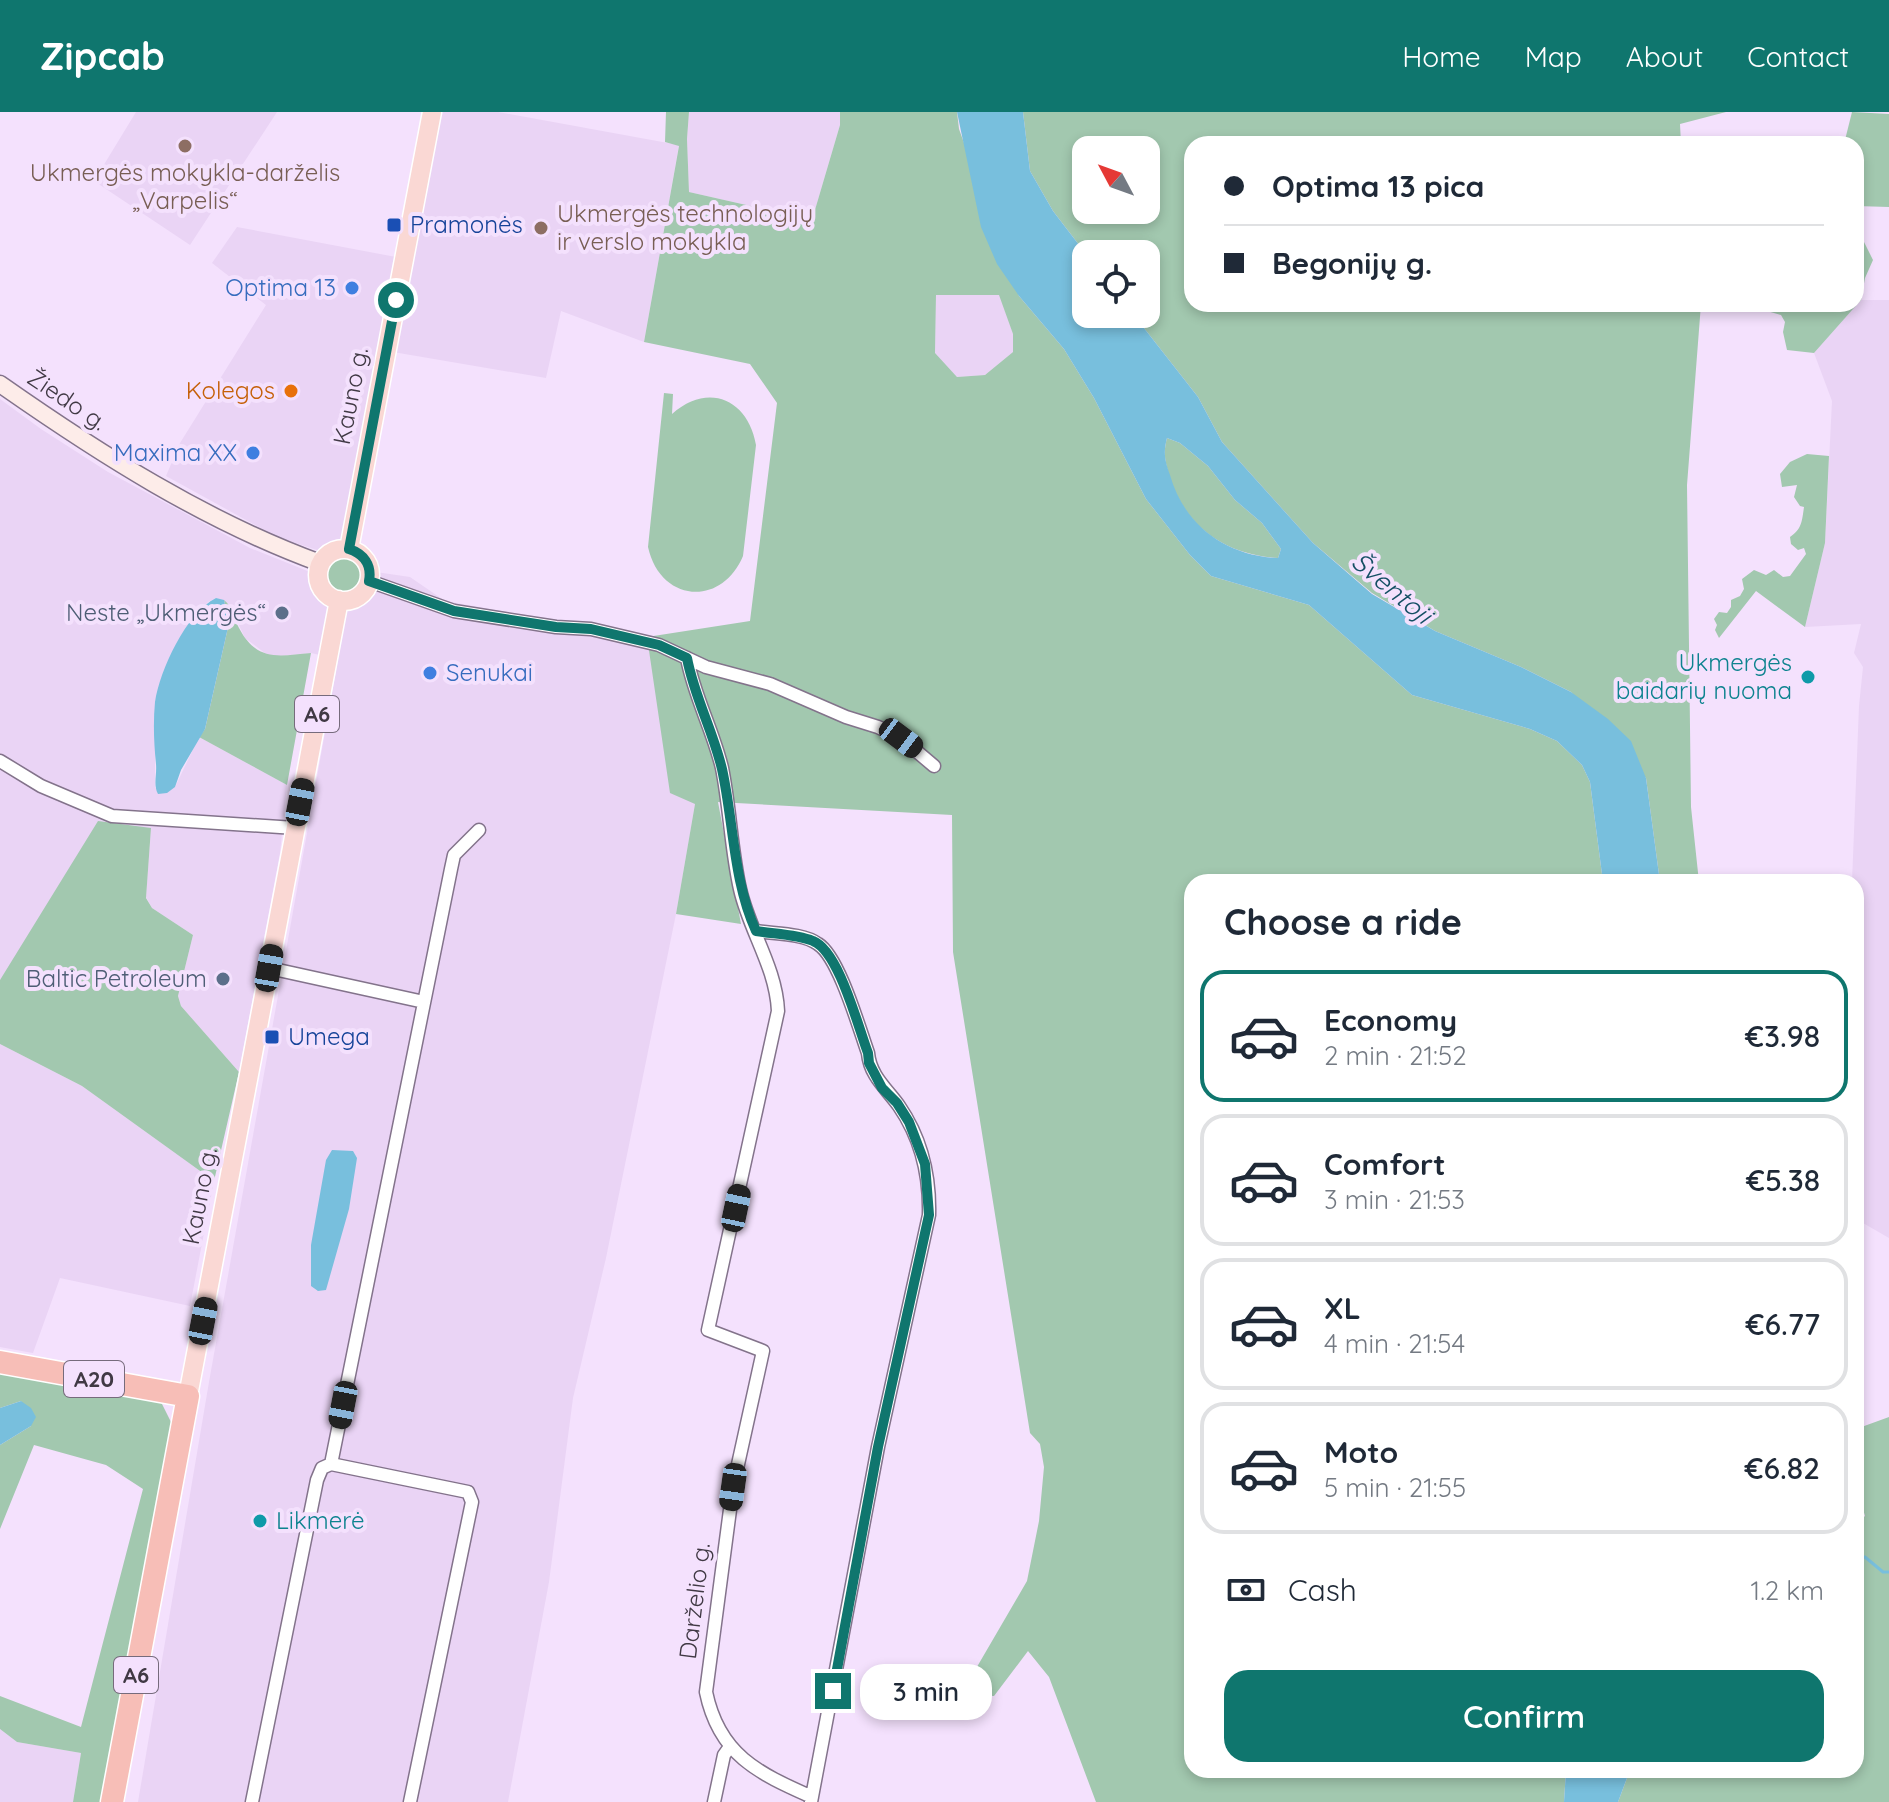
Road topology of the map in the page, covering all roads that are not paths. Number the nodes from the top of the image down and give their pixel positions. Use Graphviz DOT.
graph roads {
  1 [pos="432,112"];
  2 [pos="0,384"];
  3 [pos="349,549"];
  4 [pos="320,563"];
  5 [pos="369,581"];
  6 [pos="339,600"];
  7 [pos="687,658"];
  8 [pos="0,761"];
  9 [pos="934,766"];
  10 [pos="295,828"];
  11 [pos="479,830"];
  12 [pos="756,931"];
  13 [pos="269,968"];
  14 [pos="424,1002"];
  15 [pos="0,1362"];
  16 [pos="188,1396"];
  17 [pos="331,1464"];
  18 [pos="729,1748"];
  19 [pos="812,1800"];
  20 [pos="112,1802"];
  21 [pos="252,1802"];
  22 [pos="410,1802"];
  23 [pos="714,1802"];
  1 -- 3 [label="main road, Kauno g."];
  2 -- 4 [label="street, Žiedo g."];
  3 -- 4 [label="main road"];
  3 -- 5 [label="main road"];
  4 -- 6 [label="main road"];
  5 -- 6 [label="main road"];
  5 -- 7 [label="street"];
  6 -- 10 [label="main road, Kauno g. / A6"];
  7 -- 9 [label="street"];
  7 -- 12 [label="street"];
  8 -- 10 [label="street"];
  10 -- 13 [label="main road, Kauno g. / A6"];
  11 -- 14 [label="street"];
  12 -- 18 [label="street, Darželio g."];
  12 -- 19 [label="street"];
  13 -- 14 [label="street"];
  13 -- 16 [label="main road, Kauno g. / A6"];
  14 -- 17 [label="street"];
  15 -- 16 [label="highway, A20"];
  16 -- 20 [label="highway, Kauno g. / A6"];
  17 -- 21 [label="street"];
  17 -- 22 [label="street"];
  18 -- 19 [label="street, Darželio g."];
  18 -- 23 [label="street"];
}
